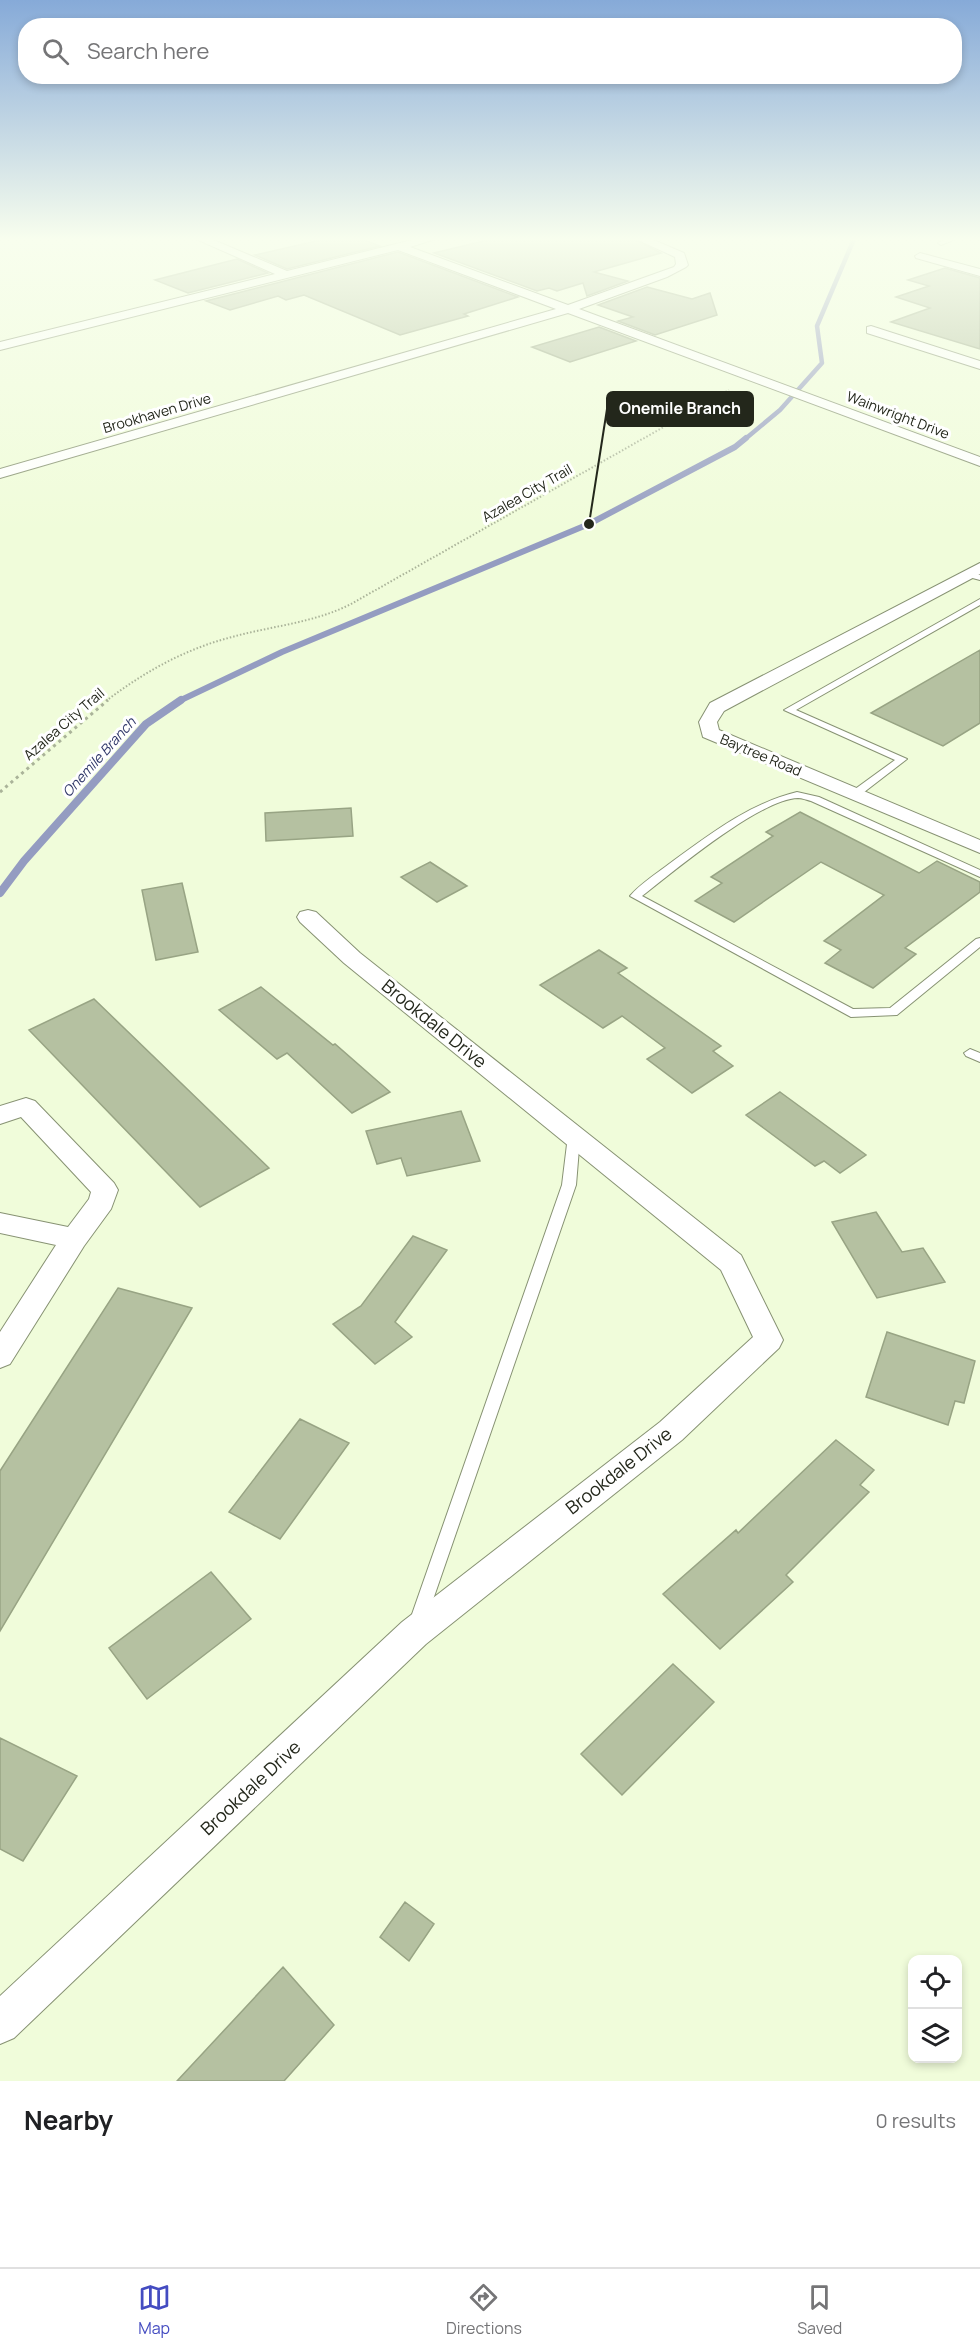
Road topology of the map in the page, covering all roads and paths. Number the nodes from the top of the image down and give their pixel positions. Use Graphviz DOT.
graph roads {
  1 [pos="40,336"];
  2 [pos="476,336"];
  3 [pos="642,336"];
  4 [pos="890,336"];
  5 [pos="0,346"];
  6 [pos="980,365"];
  7 [pos="733,388"];
  8 [pos="980,462"];
  9 [pos="0,474"];
  10 [pos="976,573"];
  11 [pos="980,602"];
  12 [pos="0,792"];
  13 [pos="855,794"];
  14 [pos="980,847"];
  15 [pos="980,874"];
  16 [pos="308,917"];
  17 [pos="980,941"];
  18 [pos="0,1115"];
  19 [pos="574,1136"];
  20 [pos="0,1224"];
  21 [pos="74,1239"];
  22 [pos="0,1356"];
  23 [pos="414,1633"];
  24 [pos="0,2024"];
  1 -- 5 [label="street"];
  2 -- 9 [label="street, Brookhaven Drive"];
  3 -- 8 [label="street, Wainwright Drive"];
  4 -- 6 [label="street"];
  7 -- 12 [label="path, Azalea City Trail"];
  10 -- 13 [label="street, Baytree Road"];
  11 -- 13 [label="lane"];
  13 -- 14 [label="street, Baytree Road"];
  15 -- 17 [label="lane"];
  16 -- 19 [label="street, Brookdale Drive"];
  18 -- 21 [label="street"];
  19 -- 23 [label="lane"];
  19 -- 23 [label="street, Brookdale Drive"];
  20 -- 21 [label="street"];
  21 -- 22 [label="street"];
  23 -- 24 [label="street, Brookdale Drive"];
}
